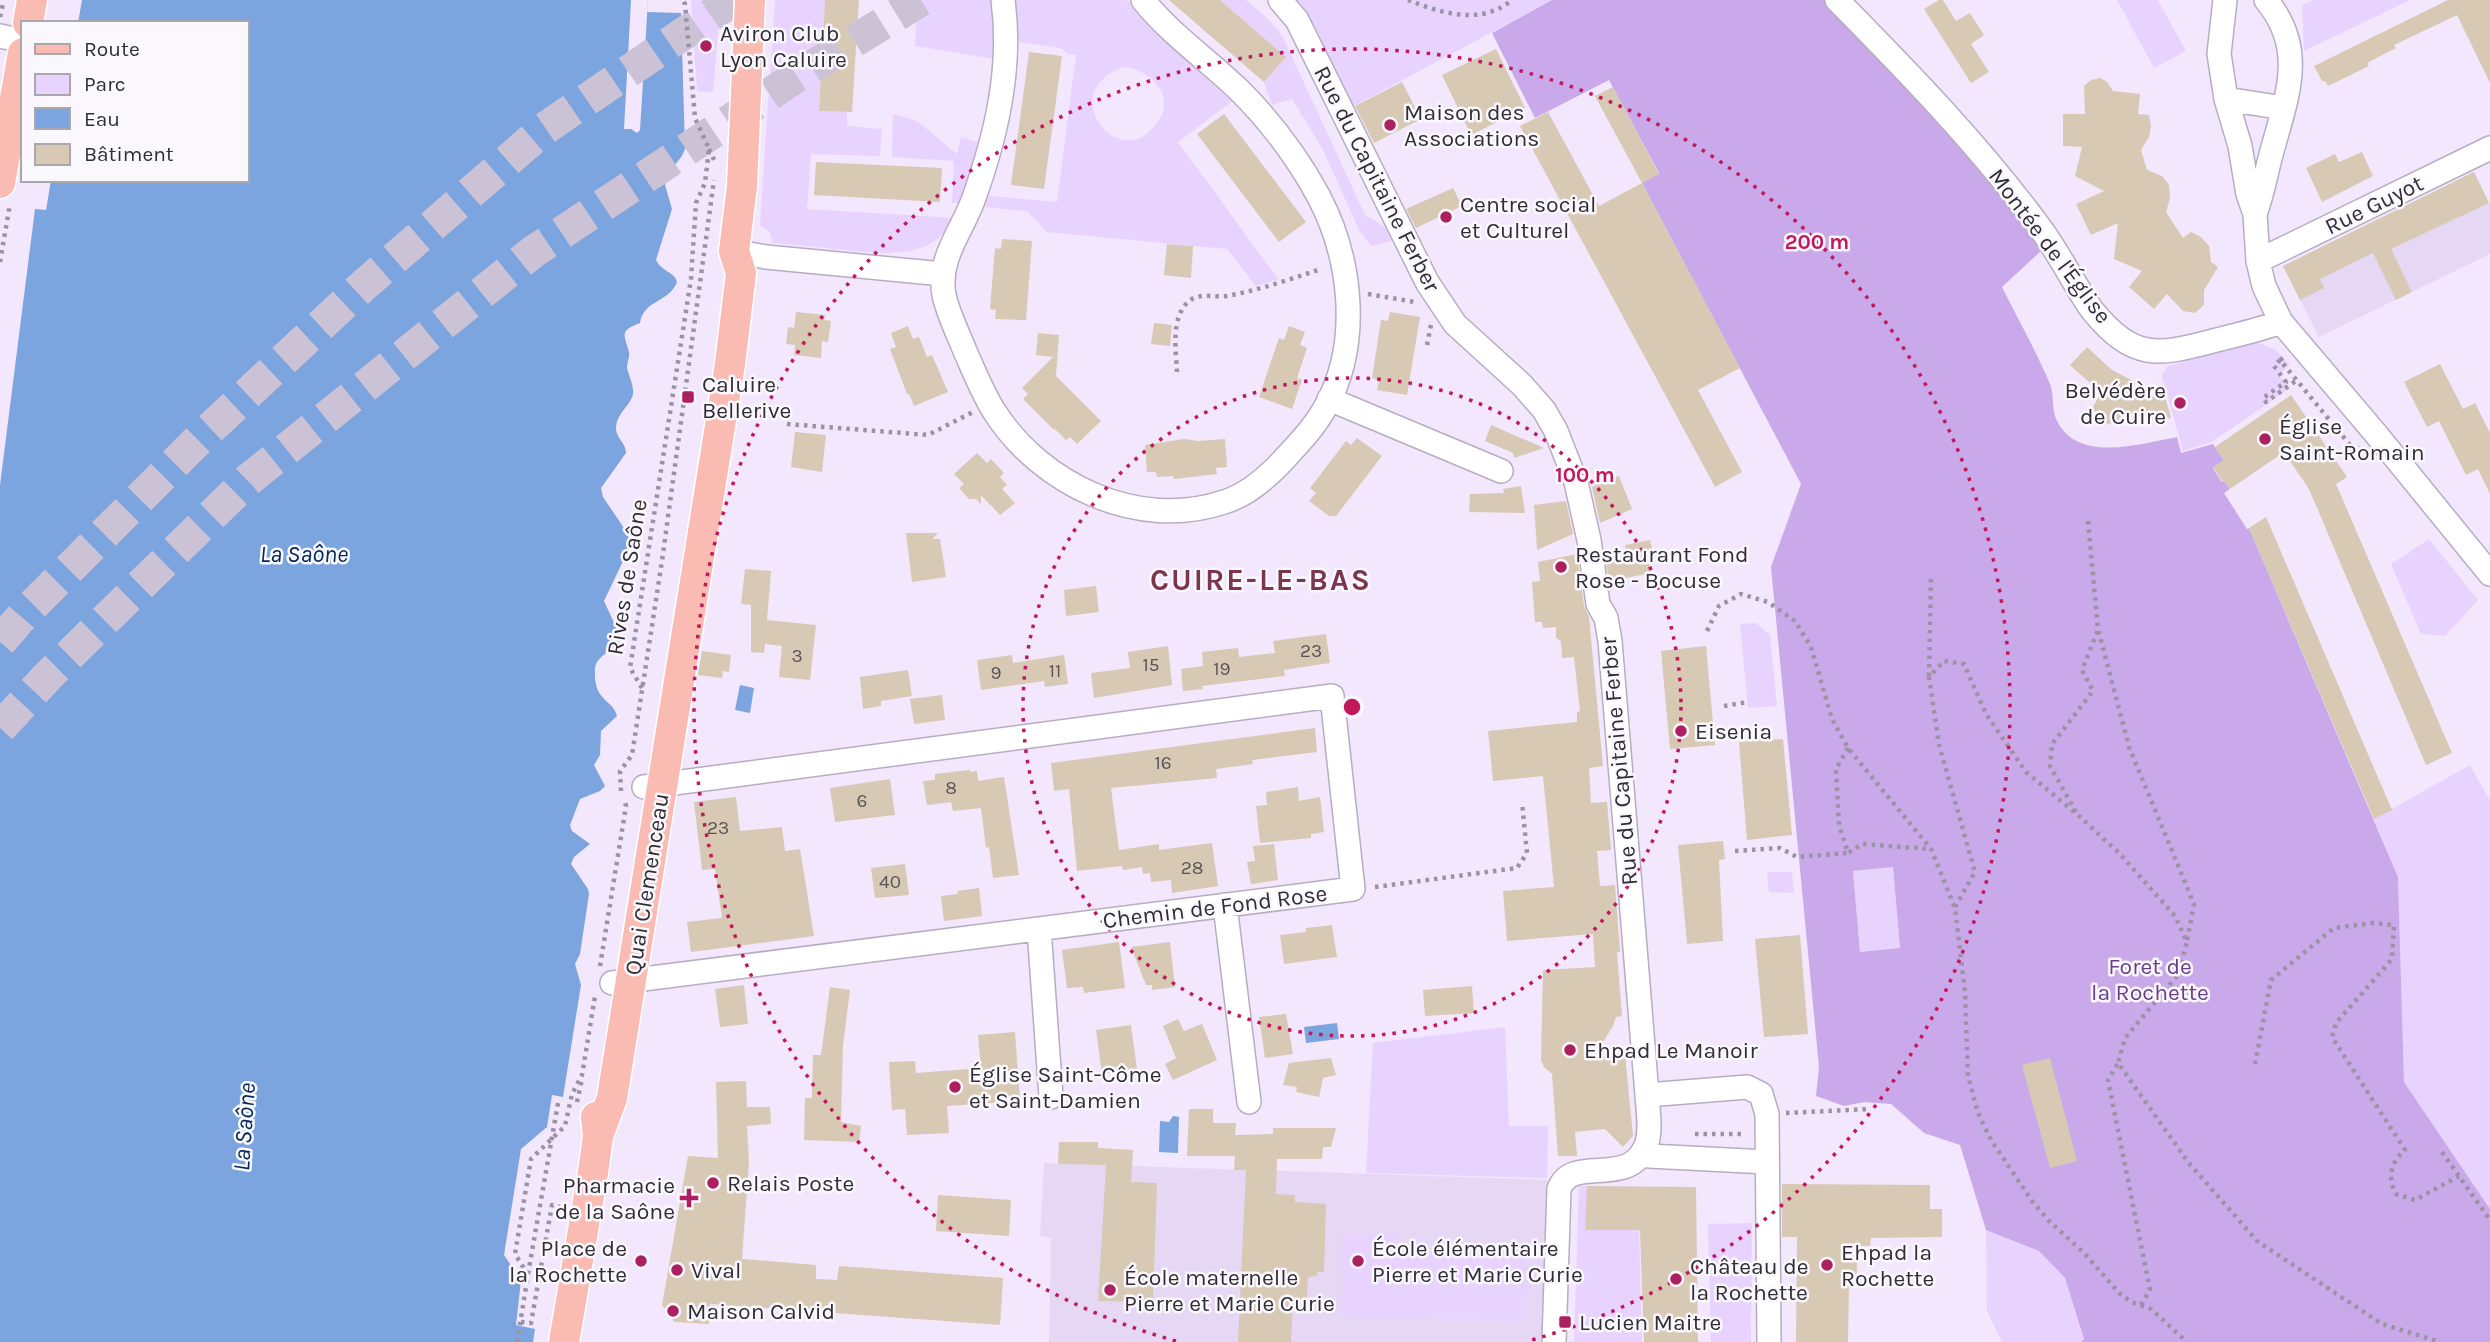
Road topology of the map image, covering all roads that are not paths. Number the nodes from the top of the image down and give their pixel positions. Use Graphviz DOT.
graph roads {
  1 [pos="32,0"];
  2 [pos="751,0"];
  3 [pos="1003,0"];
  4 [pos="1143,0"];
  5 [pos="1280,0"];
  6 [pos="1837,0"];
  7 [pos="2225,0"];
  8 [pos="2266,0"];
  9 [pos="28,21"];
  10 [pos="0,36"];
  11 [pos="21,41"];
  12 [pos="21,64"];
  13 [pos="2226,99"];
  14 [pos="2284,108"];
  15 [pos="2490,148"];
  16 [pos="0,184"];
  17 [pos="2255,214"];
  18 [pos="734,251"];
  19 [pos="2258,261"];
  20 [pos="943,274"];
  21 [pos="2281,322"];
  22 [pos="1329,399"];
  23 [pos="1502,471"];
  24 [pos="2490,575"];
  25 [pos="653,786"];
  26 [pos="1225,905"];
  27 [pos="1039,929"];
  28 [pos="610,981"];
  29 [pos="1647,1095"];
  30 [pos="1051,1097"];
  31 [pos="1249,1102"];
  32 [pos="1642,1153"];
  33 [pos="1767,1162"];
  34 [pos="564,1342"];
  35 [pos="1554,1342"];
  36 [pos="1769,1342"];
  1 -- 9 [label="main road"];
  2 -- 18 [label="main road, Quai Clemenceau"];
  3 -- 20 [label="street"];
  4 -- 22 [label="street"];
  5 -- 29 [label="street, Rue du Capitaine Ferber"];
  6 -- 21 [label="street, Montée de l'Église"];
  7 -- 13 [label="street"];
  8 -- 14 [label="street"];
  10 -- 11 [label="street"];
  12 -- 16 [label="main road"];
  13 -- 14 [label="street"];
  13 -- 17 [label="street"];
  14 -- 17 [label="street"];
  15 -- 19 [label="street, Rue Guyot"];
  17 -- 19 [label="street"];
  18 -- 20 [label="street"];
  18 -- 25 [label="main road, Quai Clemenceau"];
  19 -- 21 [label="street"];
  20 -- 22 [label="street"];
  21 -- 24 [label="street"];
  22 -- 23 [label="street"];
  25 -- 26 [label="street, Chemin de Fond Rose"];
  25 -- 28 [label="main road, Quai Clemenceau"];
  26 -- 27 [label="street, Chemin de Fond Rose"];
  26 -- 31 [label="street"];
  27 -- 28 [label="street, Chemin de Fond Rose"];
  27 -- 30 [label="street"];
  28 -- 34 [label="main road, Quai Clemenceau"];
  29 -- 32 [label="street, Rue du Capitaine Ferber"];
  29 -- 33 [label="street"];
  32 -- 33 [label="street"];
  32 -- 35 [label="street"];
  33 -- 36 [label="street"];
}
